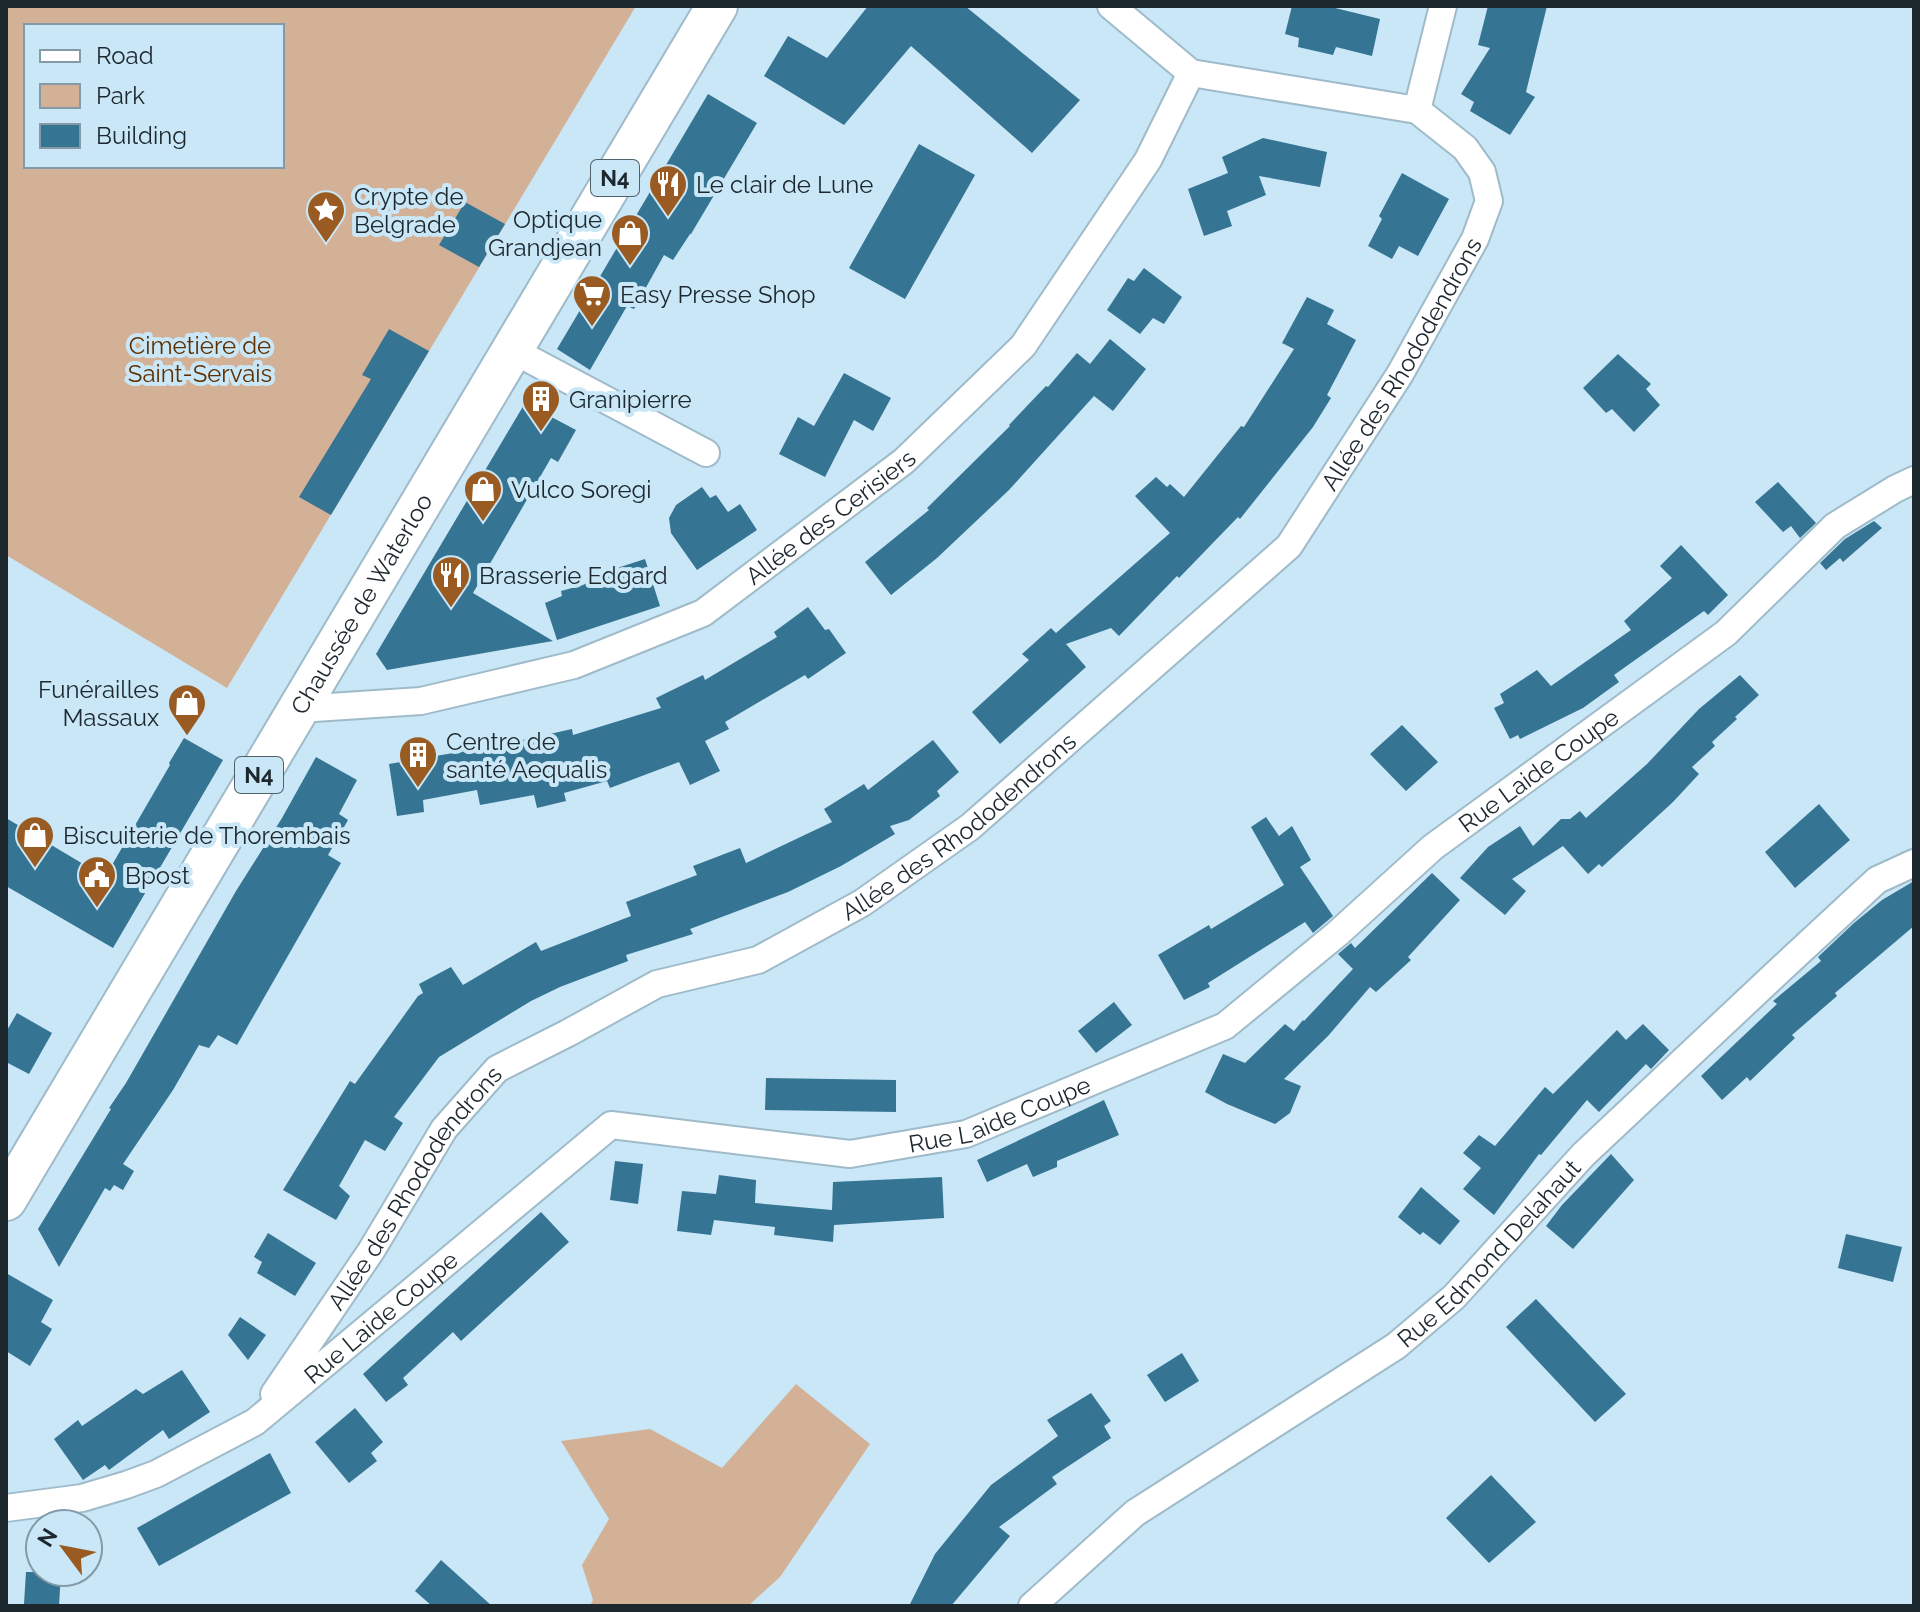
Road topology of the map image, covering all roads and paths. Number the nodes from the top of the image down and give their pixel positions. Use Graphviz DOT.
graph roads {
  1 [pos="717,6"];
  2 [pos="1111,6"];
  3 [pos="1443,6"];
  4 [pos="1191,73"];
  5 [pos="1417,110"];
  6 [pos="512,350"];
  7 [pos="706,453"];
  8 [pos="1914,480"];
  9 [pos="299,709"];
  10 [pos="1914,863"];
  11 [pos="6,1200"];
  12 [pos="255,1422"];
  13 [pos="6,1508"];
  14 [pos="1032,1606"];
  1 -- 6 [label="main road, Chaussée de Waterloo / N4"];
  2 -- 4 [label="street"];
  3 -- 5 [label="street"];
  4 -- 5 [label="street"];
  4 -- 9 [label="street, Allée des Cerisiers"];
  5 -- 12 [label="street, Allée des Rhododendrons"];
  6 -- 7 [label="street"];
  6 -- 9 [label="main road, Chaussée de Waterloo / N4"];
  8 -- 12 [label="street, Rue Laide Coupe"];
  9 -- 11 [label="main road, Chaussée de Waterloo / N4"];
  10 -- 14 [label="street, Rue Edmond Delahaut"];
  12 -- 13 [label="street, Rue Laide Coupe"];
}
